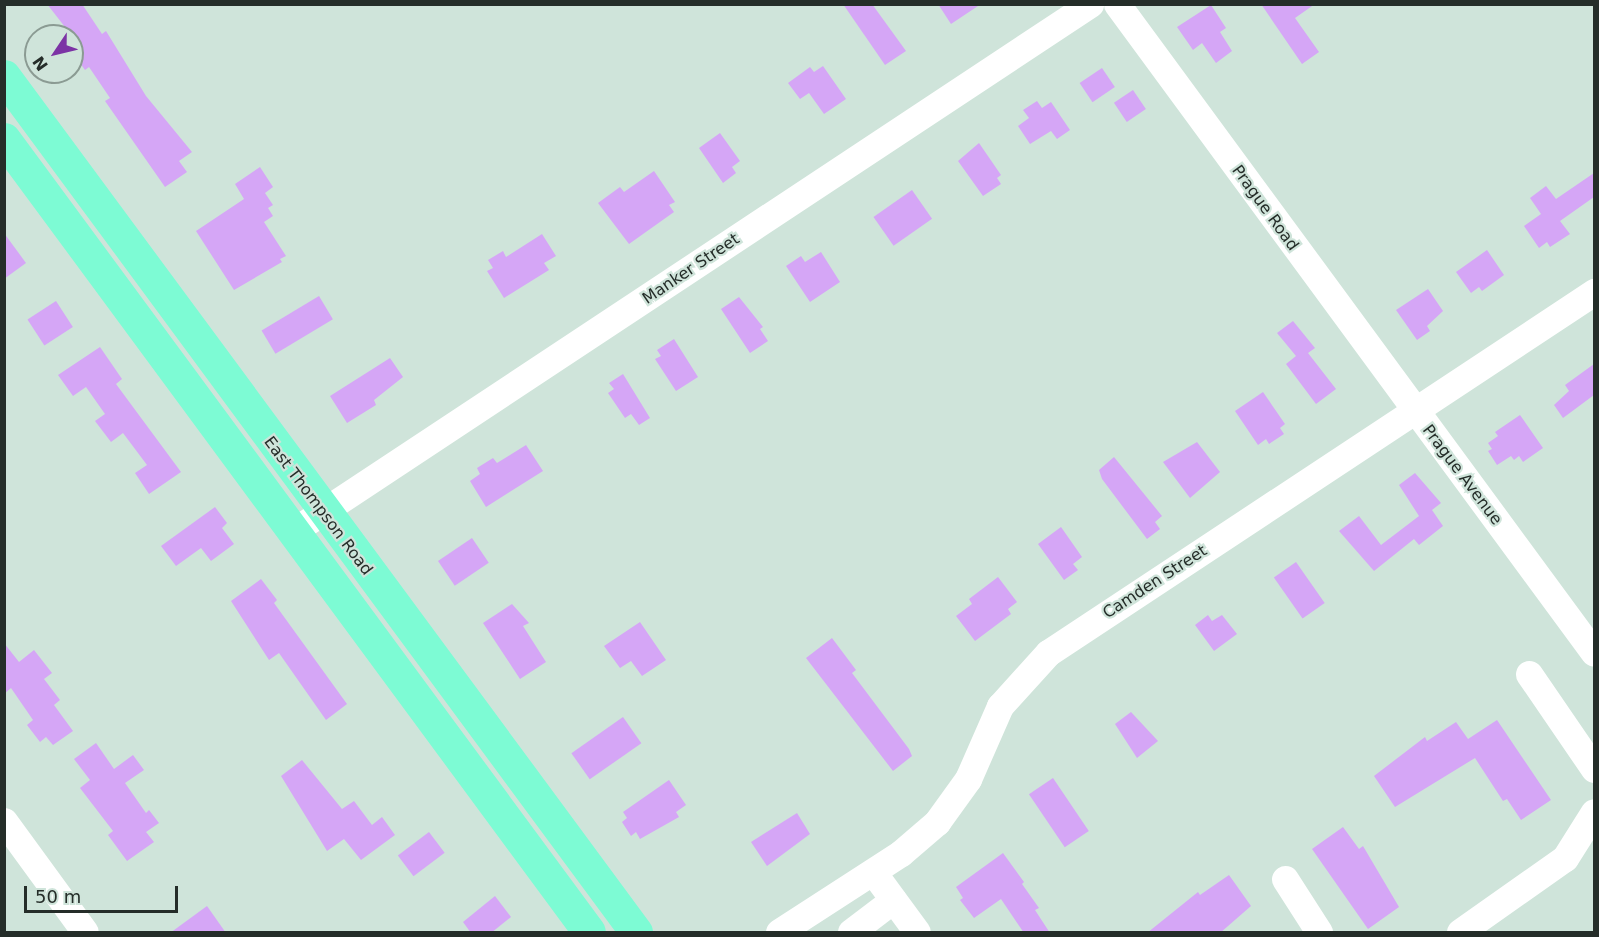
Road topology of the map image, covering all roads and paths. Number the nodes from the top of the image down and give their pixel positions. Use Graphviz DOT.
graph roads {
  1 [pos="1090,4"];
  2 [pos="1117,4"];
  3 [pos="4,76"];
  4 [pos="4,139"];
  5 [pos="1594,292"];
  6 [pos="1414,411"];
  7 [pos="323,513"];
  8 [pos="292,532"];
  9 [pos="1594,653"];
  10 [pos="1529,674"];
  11 [pos="1594,769"];
  12 [pos="1594,812"];
  13 [pos="4,821"];
  14 [pos="873,872"];
  15 [pos="1286,879"];
  16 [pos="893,900"];
  17 [pos="85,933"];
  18 [pos="589,933"];
  19 [pos="636,933"];
  20 [pos="779,933"];
  21 [pos="851,933"];
  22 [pos="917,933"];
  23 [pos="1319,933"];
  24 [pos="1460,933"];
  1 -- 7 [label="street, Manker Street"];
  2 -- 6 [label="street, Prague Road"];
  3 -- 7 [label="main road, East Thompson Road"];
  4 -- 8 [label="main road"];
  5 -- 6 [label="street, Camden Street"];
  6 -- 9 [label="street, Prague Avenue"];
  6 -- 14 [label="street, Camden Street"];
  7 -- 8 [label="street, Manker Street"];
  7 -- 19 [label="main road, East Thompson Road"];
  8 -- 18 [label="main road"];
  10 -- 11 [label="street"];
  12 -- 24 [label="street"];
  13 -- 17 [label="street"];
  14 -- 16 [label="street"];
  14 -- 20 [label="street, Camden Street"];
  15 -- 23 [label="street"];
  16 -- 21 [label="street"];
  16 -- 22 [label="street"];
}
